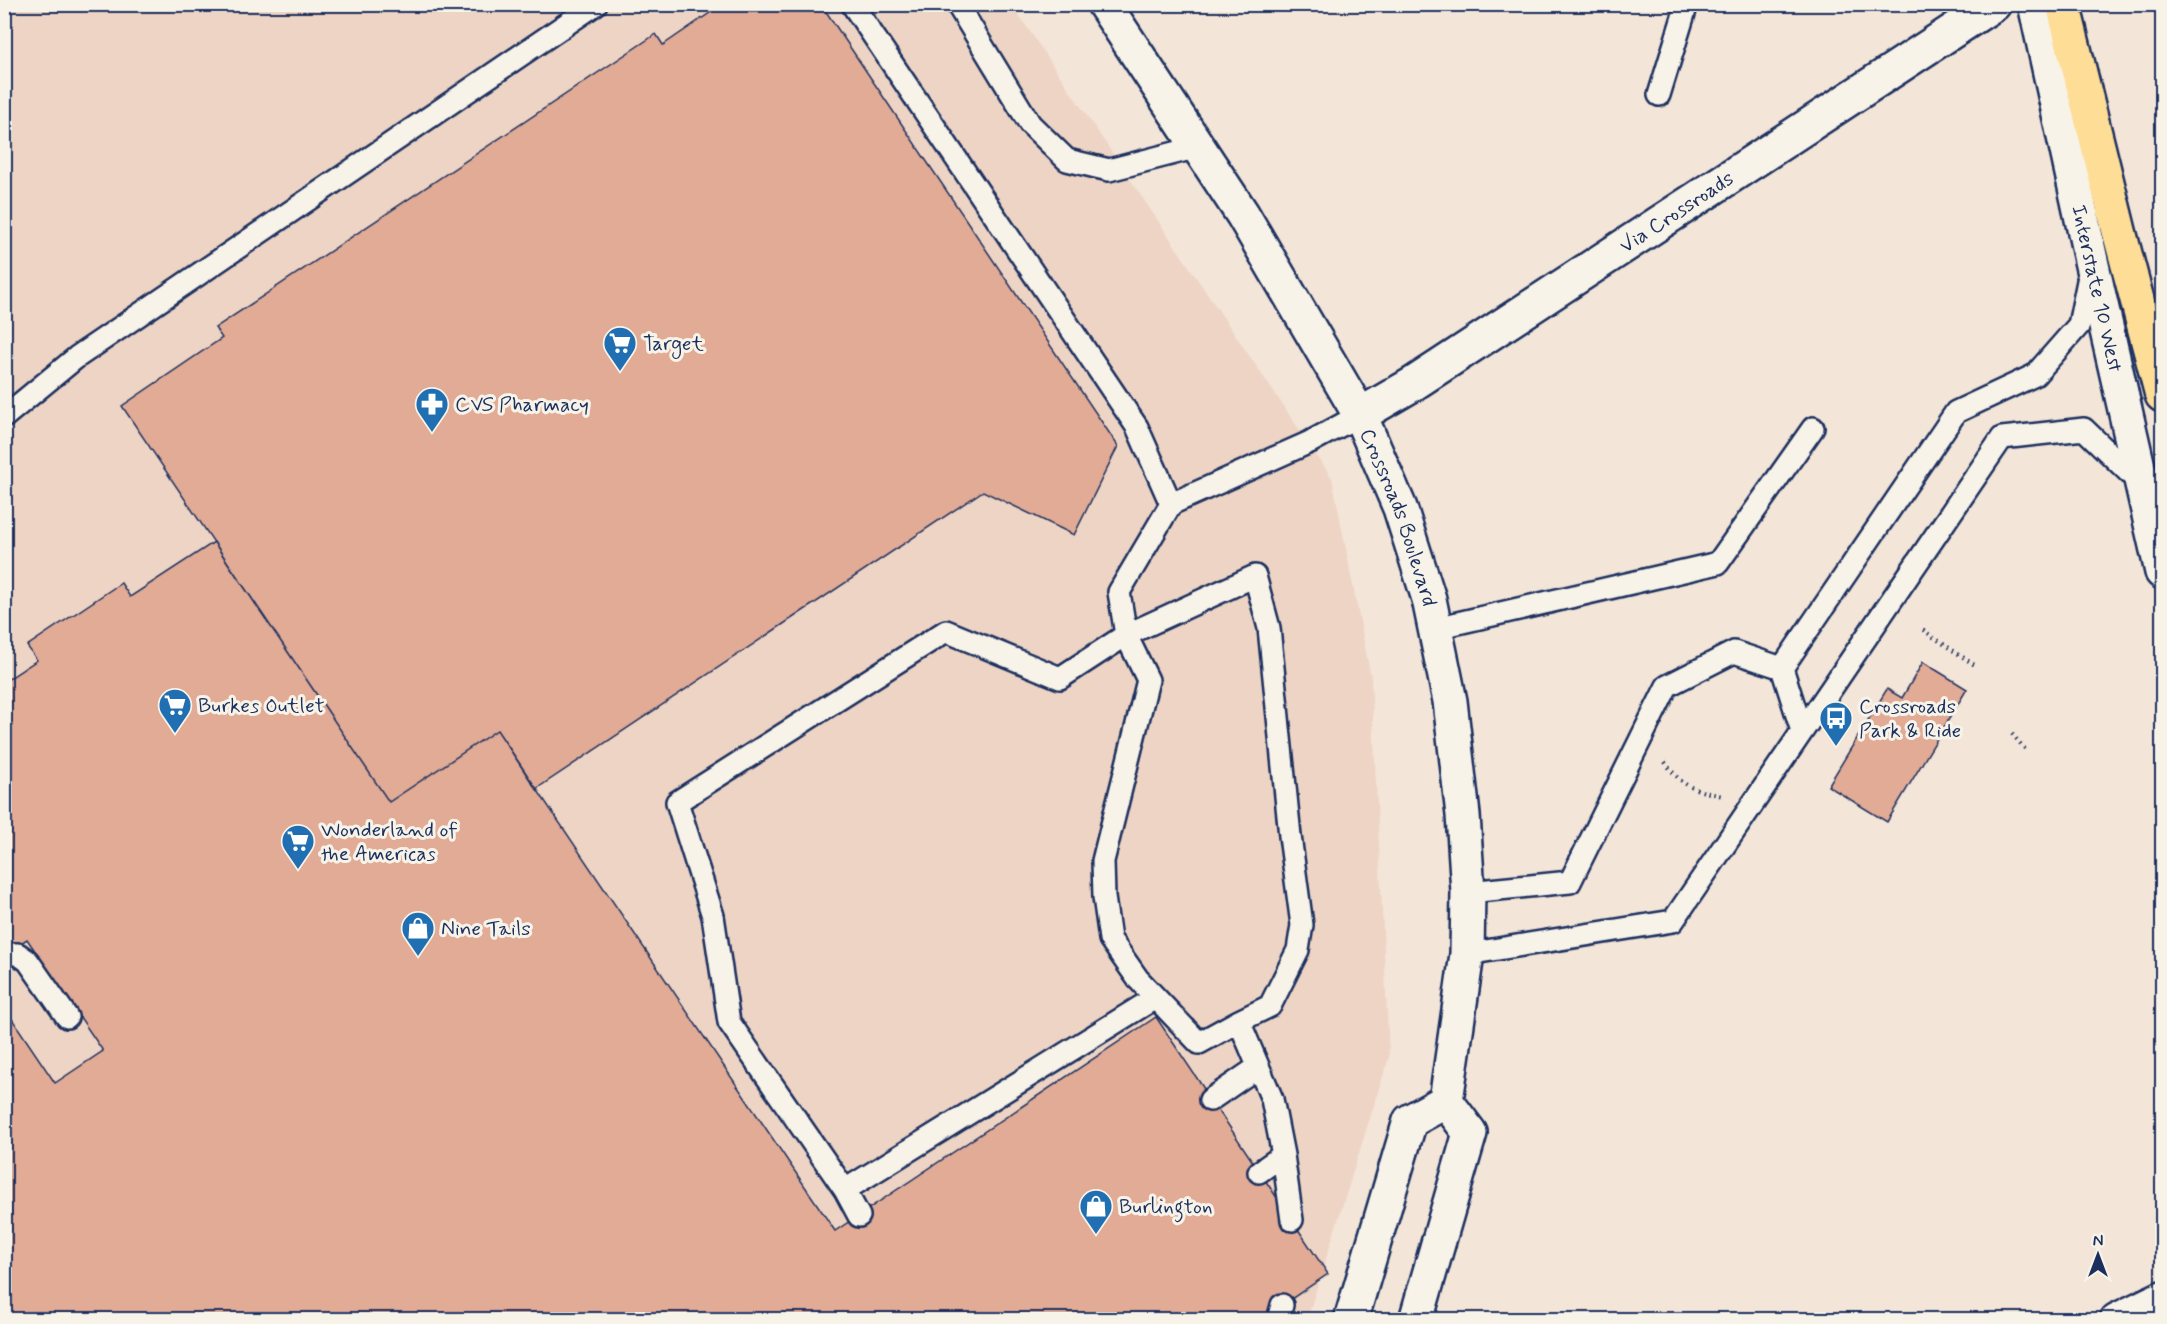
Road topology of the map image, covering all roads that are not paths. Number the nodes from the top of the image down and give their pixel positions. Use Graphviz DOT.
graph roads {
  1 [pos="596,4"];
  2 [pos="852,4"];
  3 [pos="957,4"];
  4 [pos="1104,4"];
  5 [pos="1687,4"];
  6 [pos="1994,4"];
  7 [pos="2035,4"];
  8 [pos="2063,4"];
  9 [pos="1659,95"];
  10 [pos="1198,147"];
  11 [pos="2092,266"];
  12 [pos="2163,395"];
  13 [pos="1360,415"];
  14 [pos="4,417"];
  15 [pos="1813,428"];
  16 [pos="2144,487"];
  17 [pos="1171,504"];
  18 [pos="2163,572"];
  19 [pos="1436,628"];
  20 [pos="1126,635"];
  21 [pos="1782,668"];
  22 [pos="1802,731"];
  23 [pos="1468,892"];
  24 [pos="4,951"];
  25 [pos="1467,954"];
  26 [pos="1155,998"];
  27 [pos="67,1017"];
  28 [pos="1239,1021"];
  29 [pos="1258,1067"];
  30 [pos="1210,1100"];
  31 [pos="1446,1101"];
  32 [pos="1283,1155"];
  33 [pos="1259,1172"];
  34 [pos="844,1190"];
  35 [pos="859,1216"];
  36 [pos="1292,1220"];
  37 [pos="2162,1298"];
  38 [pos="1351,1320"];
  39 [pos="1416,1320"];
  40 [pos="2117,1320"];
  1 -- 14 [label="lane"];
  2 -- 17 [label="lane"];
  3 -- 10 [label="lane"];
  4 -- 10 [label="street, Crossroads Boulevard"];
  5 -- 9 [label="lane"];
  6 -- 13 [label="street, Via Crossroads"];
  7 -- 11 [label="street, Interstate 10 West"];
  8 -- 12 [label="highway"];
  10 -- 13 [label="street, Crossroads Boulevard"];
  11 -- 16 [label="street, Interstate 10 West"];
  11 -- 21 [label="lane"];
  13 -- 17 [label="lane"];
  13 -- 19 [label="street, Crossroads Boulevard"];
  15 -- 19 [label="lane"];
  16 -- 18 [label="street, Interstate 10 West"];
  16 -- 22 [label="lane"];
  17 -- 20 [label="lane"];
  19 -- 23 [label="street, Crossroads Boulevard"];
  20 -- 26 [label="lane"];
  20 -- 28 [label="lane"];
  20 -- 34 [label="lane"];
  21 -- 22 [label="lane"];
  21 -- 23 [label="lane"];
  22 -- 25 [label="lane"];
  23 -- 25 [label="street, Crossroads Boulevard"];
  24 -- 27 [label="lane"];
  25 -- 31 [label="street, Crossroads Boulevard"];
  26 -- 28 [label="lane"];
  26 -- 34 [label="lane"];
  28 -- 29 [label="lane"];
  29 -- 30 [label="lane"];
  29 -- 32 [label="lane"];
  31 -- 38 [label="street"];
  31 -- 39 [label="street"];
  32 -- 33 [label="lane"];
  32 -- 36 [label="lane"];
  34 -- 35 [label="lane"];
  37 -- 40 [label="street"];
}
